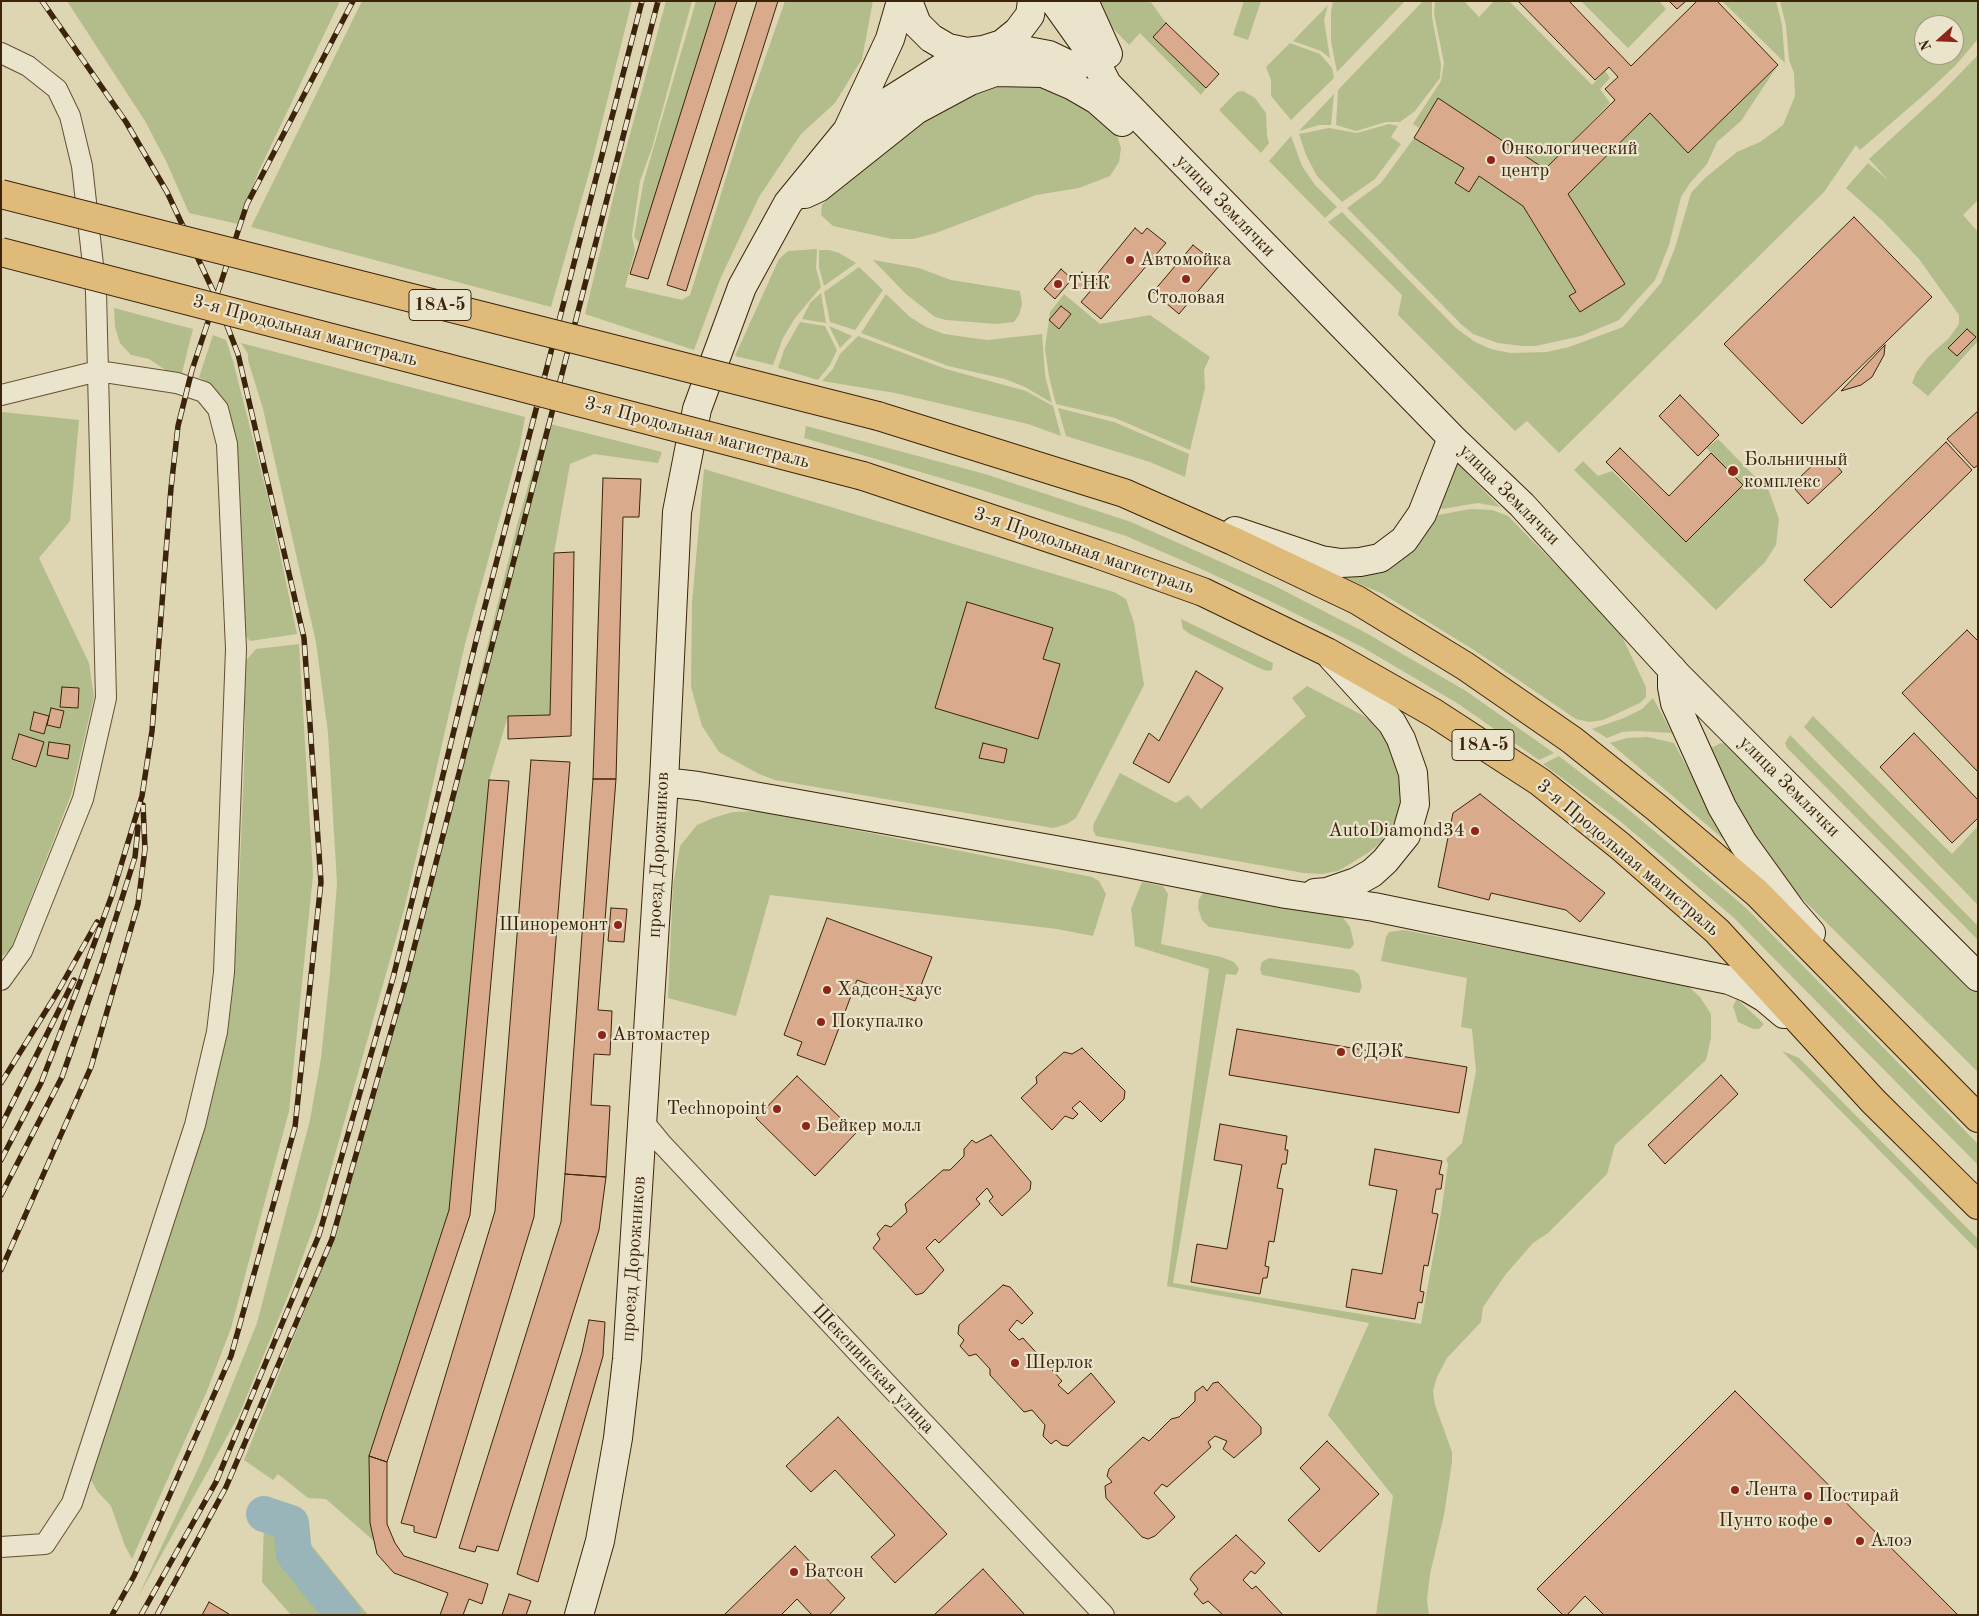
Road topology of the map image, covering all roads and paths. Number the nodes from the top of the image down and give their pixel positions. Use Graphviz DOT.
graph roads {
  1 [pos="901,1"];
  2 [pos="908,1"];
  3 [pos="1032,1"];
  4 [pos="1054,1"];
  5 [pos="1084,1"];
  6 [pos="975,51"];
  7 [pos="1,53"];
  8 [pos="1107,84"];
  9 [pos="846,132"];
  10 [pos="1168,148"];
  11 [pos="1,194"];
  12 [pos="788,203"];
  13 [pos="1,252"];
  14 [pos="98,371"];
  15 [pos="1,394"];
  16 [pos="1452,438"];
  17 [pos="1124,493"];
  18 [pos="1327,652"];
  19 [pos="1672,669"];
  20 [pos="664,782"];
  21 [pos="1286,894"];
  22 [pos="1978,977"];
  23 [pos="1,980"];
  24 [pos="1920,1058"];
  25 [pos="1873,1101"];
  26 [pos="1978,1118"];
  27 [pos="644,1121"];
  28 [pos="1978,1205"];
  29 [pos="1,1547"];
  30 [pos="579,1615"];
  31 [pos="1104,1615"];
  1 -- 9 [label="main road, проезд Дорожников"];
  2 -- 6 [label="main road"];
  3 -- 6 [label="main road, проезд Дорожников"];
  4 -- 8 [label="main road, улица Землячки"];
  5 -- 10 [label="main road"];
  6 -- 8 [label="main road"];
  6 -- 9 [label="main road, проезд Дорожников"];
  7 -- 14 [label="street"];
  8 -- 10 [label="main road, улица Землячки"];
  9 -- 12 [label="main road, проезд Дорожников"];
  10 -- 12 [label="main road"];
  10 -- 16 [label="main road, улица Землячки"];
  11 -- 17 [label="highway, 18А-5, bridge"];
  12 -- 20 [label="main road, проезд Дорожников"];
  13 -- 18 [label="highway, 3-я Продольная магистраль / 18А-5, bridge"];
  14 -- 15 [label="street"];
  14 -- 23 [label="street"];
  14 -- 29 [label="street"];
  16 -- 17 [label="main road"];
  16 -- 19 [label="main road, улица Землячки"];
  17 -- 24 [label="highway, 18А-5"];
  18 -- 21 [label="main road"];
  18 -- 25 [label="highway, 3-я Продольная магистраль / 18А-5"];
  19 -- 22 [label="main road, улица Землячки"];
  19 -- 24 [label="main road"];
  20 -- 21 [label="main road"];
  20 -- 27 [label="main road, проезд Дорожников"];
  21 -- 25 [label="main road"];
  24 -- 26 [label="highway, 18А-5"];
  25 -- 28 [label="highway, 3-я Продольная магистраль / 18А-5"];
  27 -- 30 [label="main road, проезд Дорожников"];
  27 -- 31 [label="street, Шекснинская улица"];
}
